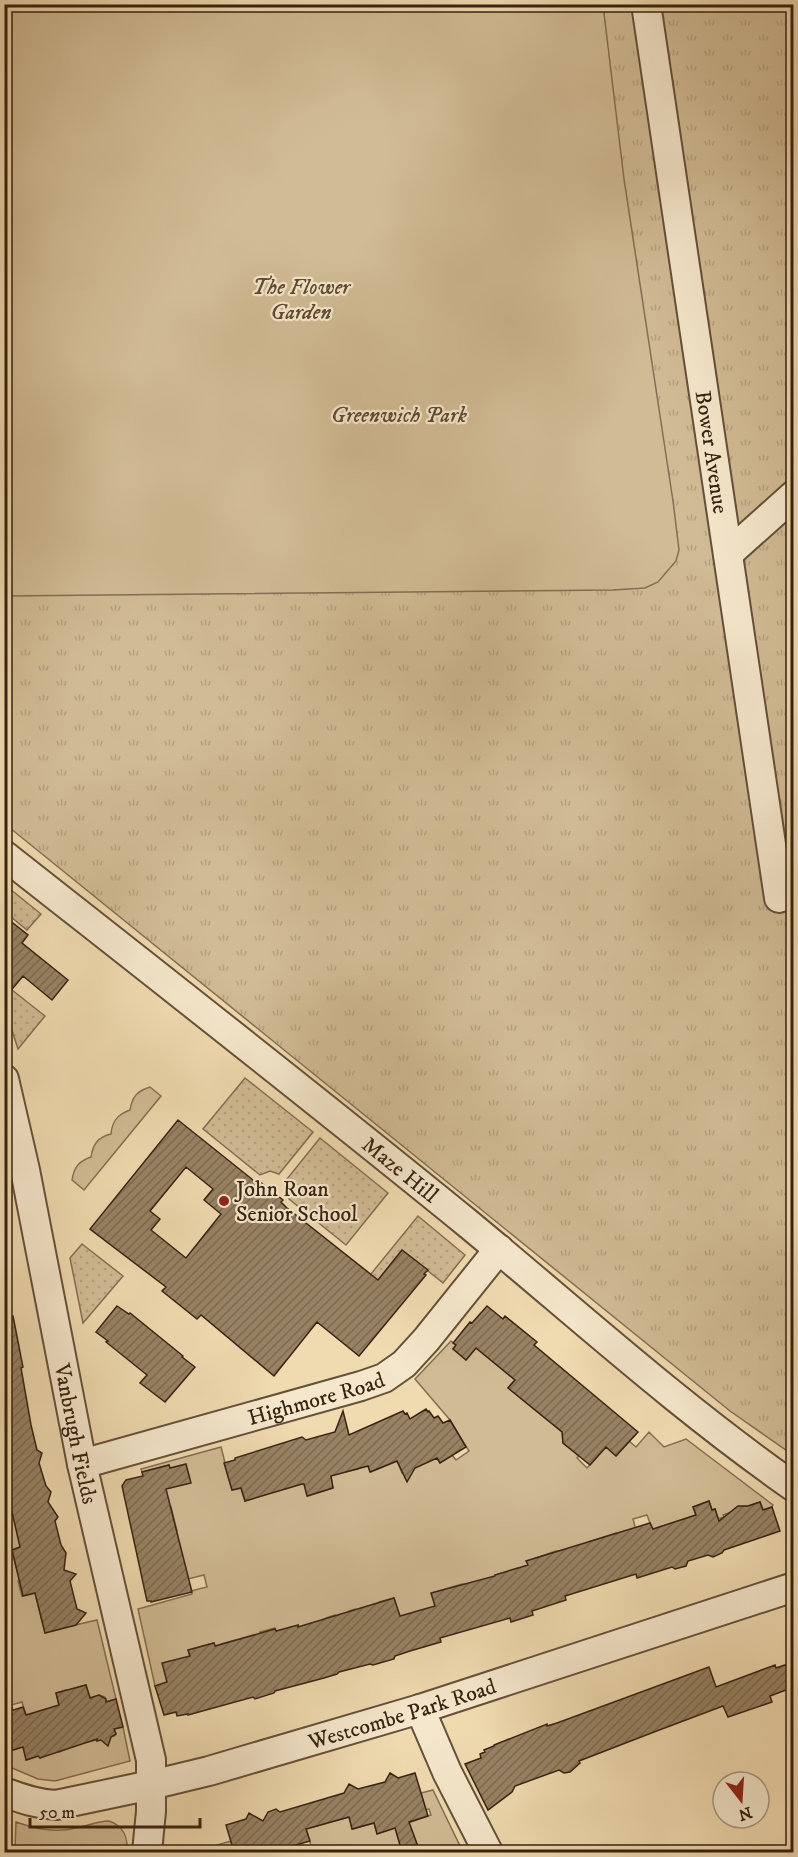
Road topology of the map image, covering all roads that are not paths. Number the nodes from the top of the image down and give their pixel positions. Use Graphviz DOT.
graph roads {
  1 [pos="646,4"];
  2 [pos="794,495"];
  3 [pos="728,554"];
  4 [pos="4,855"];
  5 [pos="779,898"];
  6 [pos="4,1079"];
  7 [pos="499,1249"];
  8 [pos="82,1464"];
  9 [pos="794,1487"];
  10 [pos="794,1587"];
  11 [pos="420,1708"];
  12 [pos="151,1785"];
  13 [pos="4,1792"];
  14 [pos="147,1852"];
  15 [pos="488,1852"];
  1 -- 3 [label="street, Bower Avenue"];
  2 -- 3 [label="street"];
  3 -- 5 [label="street, Bower Avenue"];
  4 -- 7 [label="street, Maze Hill"];
  6 -- 8 [label="street, Vanbrugh Fields"];
  7 -- 8 [label="street, Highmore Road"];
  7 -- 9 [label="street, Maze Hill"];
  8 -- 12 [label="street, Vanbrugh Fields"];
  10 -- 11 [label="street, Westcombe Park Road"];
  11 -- 12 [label="street, Westcombe Park Road"];
  11 -- 15 [label="street"];
  12 -- 13 [label="street, Westcombe Park Road"];
  12 -- 14 [label="street, Vanbrugh Fields"];
}
